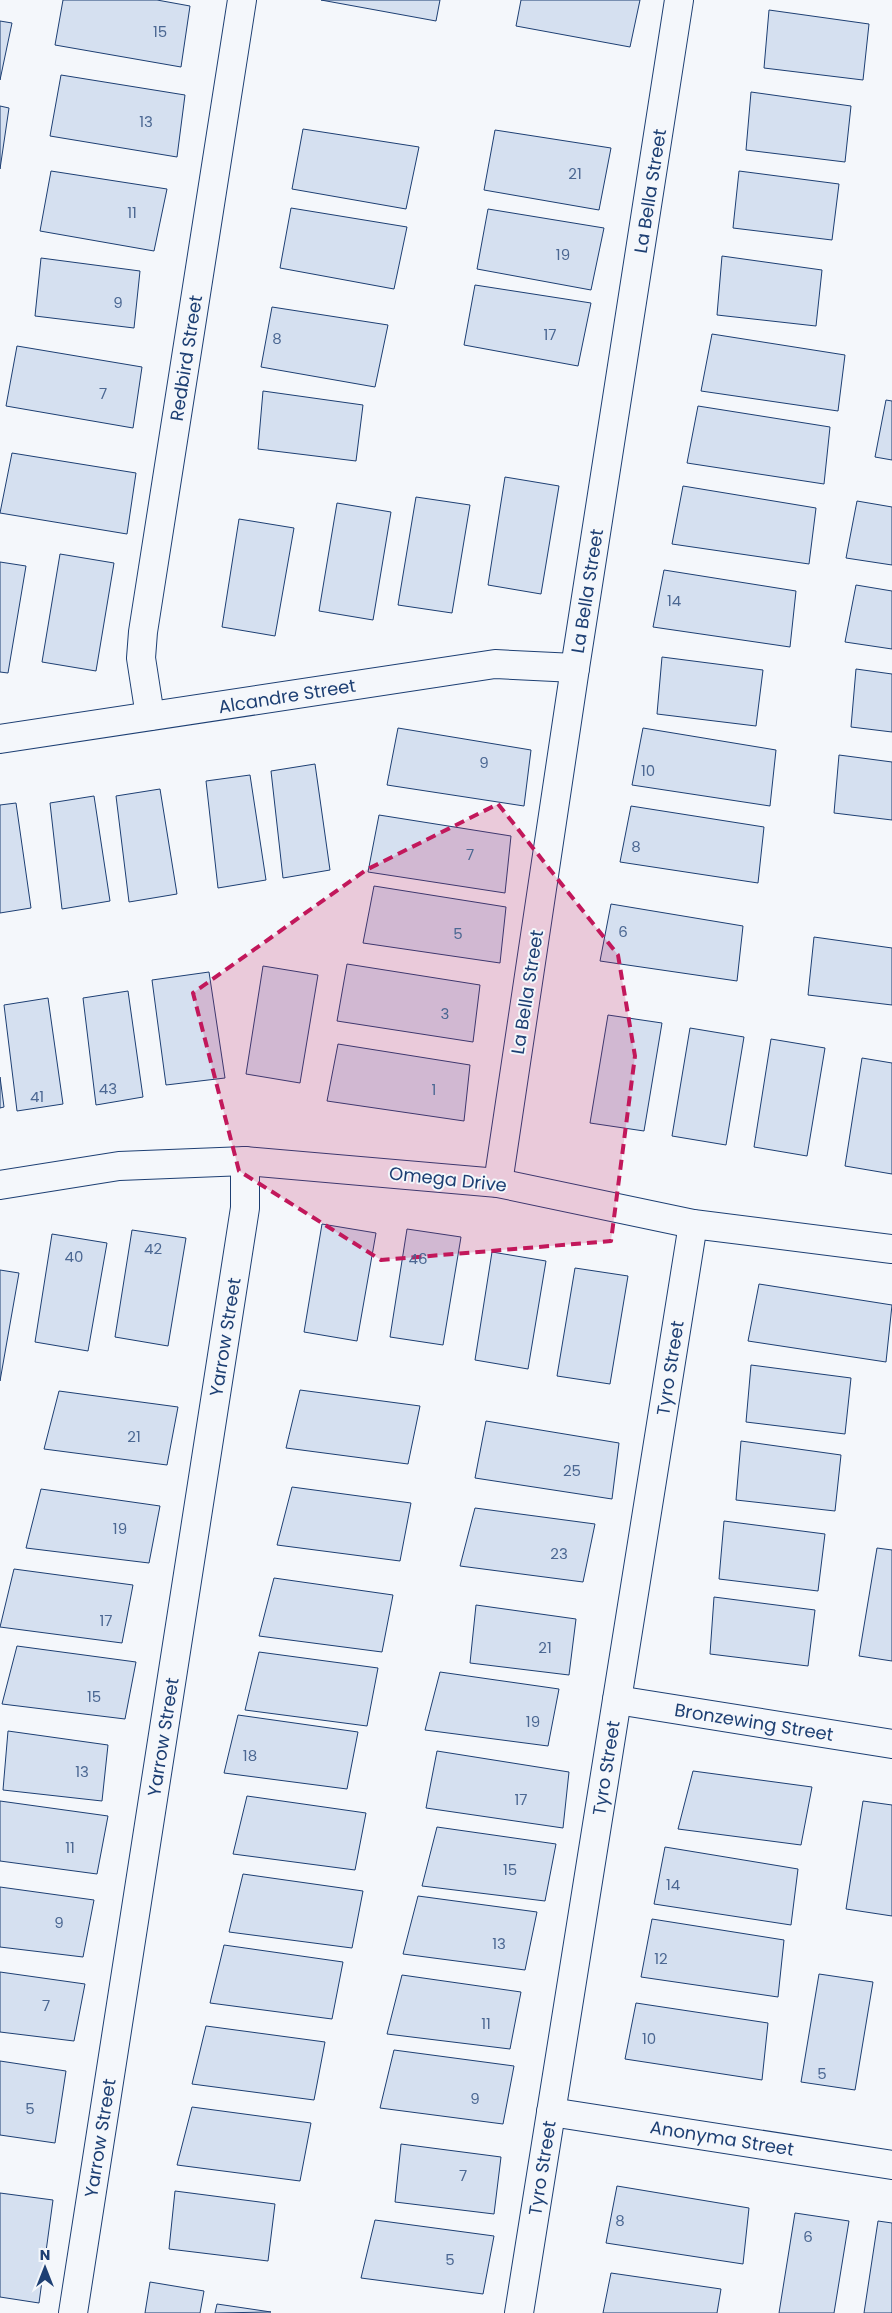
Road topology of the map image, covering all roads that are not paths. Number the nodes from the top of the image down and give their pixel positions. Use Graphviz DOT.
graph roads {
  1 [pos="242,0"];
  2 [pos="679,0"];
  3 [pos="575,668"];
  4 [pos="150,716"];
  5 [pos="0,739"];
  6 [pos="245,1161"];
  7 [pos="498,1183"];
  8 [pos="0,1186"];
  9 [pos="693,1224"];
  10 [pos="892,1249"];
  11 [pos="617,1700"];
  12 [pos="892,1744"];
  13 [pos="551,2112"];
  14 [pos="892,2165"];
  15 [pos="73,2313"];
  16 [pos="519,2313"];
  1 -- 4 [label="street, Redbird Street"];
  2 -- 3 [label="street, La Bella Street"];
  3 -- 4 [label="street, Alcandre Street"];
  3 -- 7 [label="street, La Bella Street"];
  4 -- 5 [label="street, Alcandre Street"];
  6 -- 7 [label="street, Omega Drive"];
  6 -- 8 [label="street, Omega Drive"];
  6 -- 15 [label="street, Yarrow Street"];
  7 -- 9 [label="street, Omega Drive"];
  9 -- 10 [label="street, Omega Drive"];
  9 -- 11 [label="street, Tyro Street"];
  11 -- 12 [label="street, Bronzewing Street"];
  11 -- 13 [label="street, Tyro Street"];
  13 -- 14 [label="street, Anonyma Street"];
  13 -- 16 [label="street, Tyro Street"];
}
